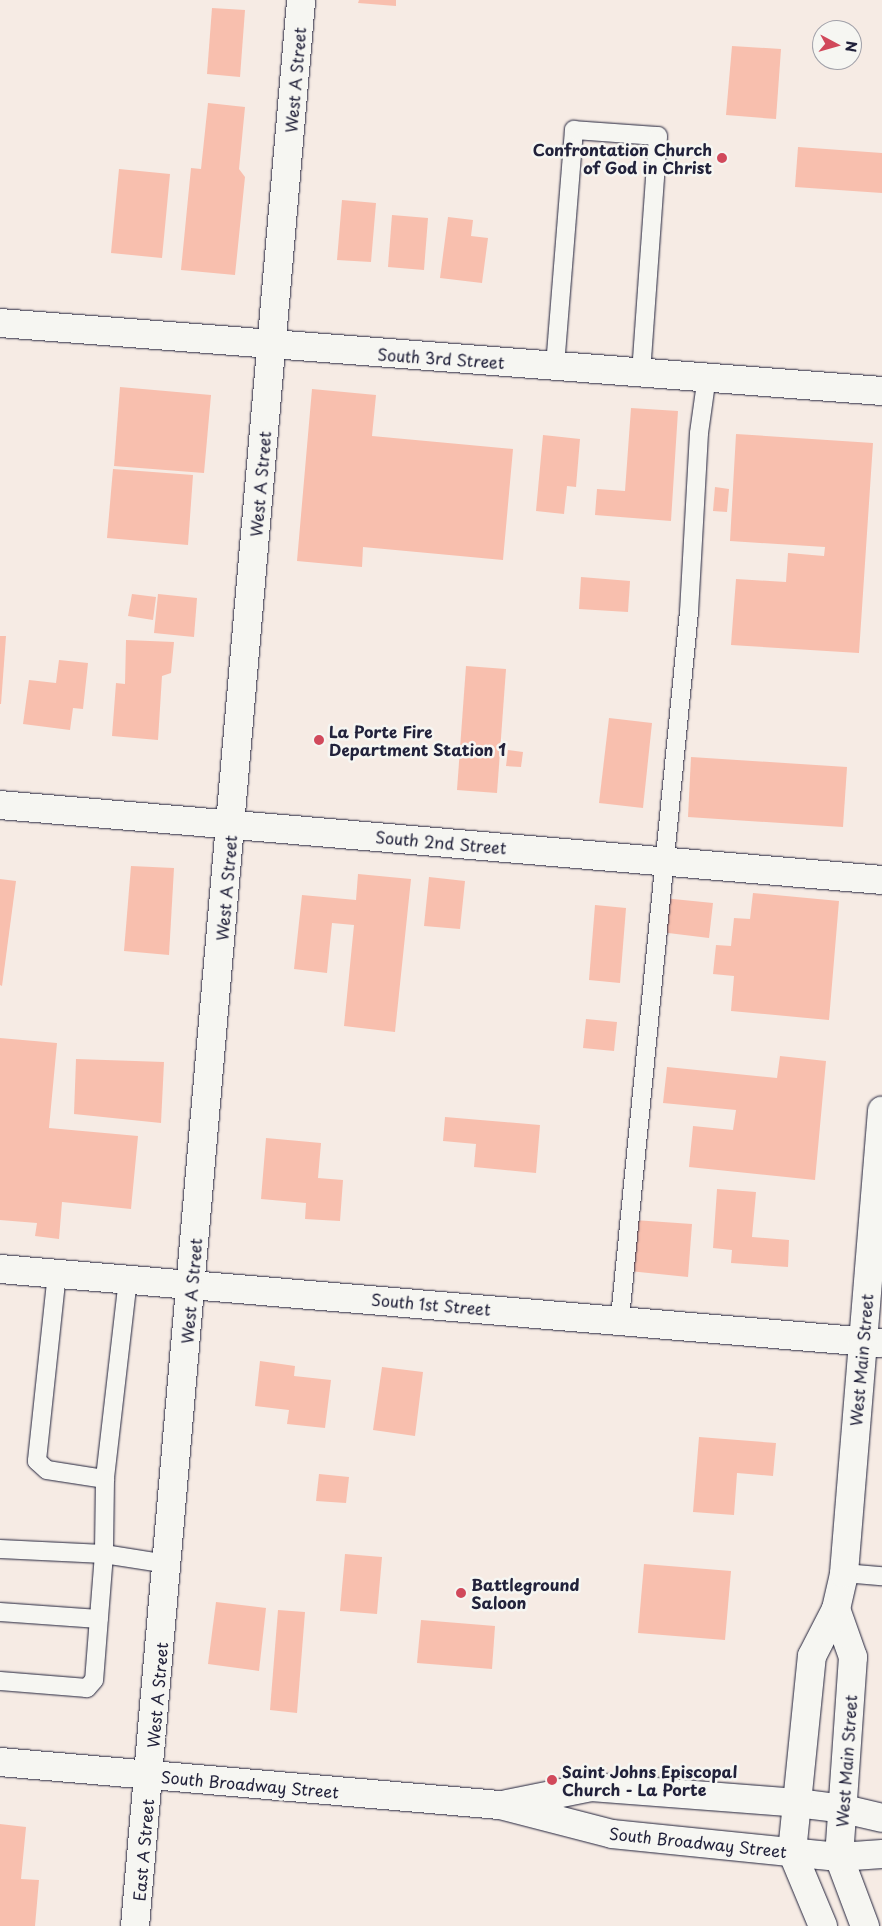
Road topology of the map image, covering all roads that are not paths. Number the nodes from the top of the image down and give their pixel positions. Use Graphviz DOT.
graph roads {
  1 [pos="302,0"];
  2 [pos="0,323"];
  3 [pos="272,346"];
  4 [pos="555,366"];
  5 [pos="642,373"];
  6 [pos="707,376"];
  7 [pos="882,391"];
  8 [pos="0,805"];
  9 [pos="231,824"];
  10 [pos="666,861"];
  11 [pos="882,880"];
  12 [pos="882,1111"];
  13 [pos="0,1268"];
  14 [pos="57,1273"];
  15 [pos="128,1280"];
  16 [pos="192,1285"];
  17 [pos="620,1318"];
  18 [pos="872,1342"];
  19 [pos="105,1479"];
  20 [pos="0,1549"];
  21 [pos="104,1554"];
  22 [pos="168,1564"];
  23 [pos="844,1573"];
  24 [pos="882,1576"];
  25 [pos="836,1609"];
  26 [pos="0,1612"];
  27 [pos="99,1619"];
  28 [pos="0,1680"];
  29 [pos="0,1762"];
  30 [pos="150,1775"];
  31 [pos="797,1804"];
  32 [pos="500,1805"];
  33 [pos="844,1809"];
  34 [pos="882,1818"];
  35 [pos="792,1852"];
  36 [pos="882,1854"];
  37 [pos="839,1856"];
  38 [pos="135,1926"];
  39 [pos="823,1926"];
  40 [pos="865,1926"];
  1 -- 3 [label="street, West A Street"];
  2 -- 3 [label="street, South 3rd Street"];
  3 -- 4 [label="street, South 3rd Street"];
  3 -- 9 [label="street, West A Street"];
  4 -- 5 [label="street, South 3rd Street"];
  4 -- 5 [label="lane"];
  5 -- 6 [label="street, South 3rd Street"];
  6 -- 7 [label="street, South 3rd Street"];
  6 -- 10 [label="lane"];
  8 -- 9 [label="street, South 2nd Street"];
  9 -- 10 [label="street, South 2nd Street"];
  9 -- 16 [label="street, West A Street"];
  10 -- 11 [label="street, South 2nd Street"];
  10 -- 17 [label="lane"];
  12 -- 18 [label="street, West Main Street"];
  13 -- 14 [label="street, South 1st Street"];
  14 -- 15 [label="street, South 1st Street"];
  14 -- 19 [label="lane"];
  15 -- 16 [label="street, South 1st Street"];
  15 -- 19 [label="lane"];
  16 -- 17 [label="street, South 1st Street"];
  16 -- 22 [label="street, West A Street"];
  17 -- 18 [label="street, South 1st Street"];
  18 -- 23 [label="street, West Main Street"];
  19 -- 21 [label="lane"];
  20 -- 21 [label="lane"];
  21 -- 22 [label="lane"];
  21 -- 27 [label="lane"];
  22 -- 30 [label="street, West A Street"];
  23 -- 24 [label="lane"];
  23 -- 25 [label="street, West Main Street"];
  25 -- 31 [label="street, West Main Street"];
  25 -- 33 [label="street, West Main Street"];
  26 -- 27 [label="lane"];
  27 -- 28 [label="lane"];
  29 -- 30 [label="street, South Broadway Street"];
  30 -- 32 [label="street, South Broadway Street"];
  30 -- 38 [label="street, East A Street"];
  31 -- 32 [label="street, South Broadway Street"];
  31 -- 33 [label="street, South Broadway Street"];
  31 -- 35 [label="street, West Main Street"];
  32 -- 35 [label="street, South Broadway Street"];
  33 -- 34 [label="street, South Broadway Street"];
  33 -- 37 [label="street, West Main Street"];
  35 -- 37 [label="street, South Broadway Street"];
  35 -- 39 [label="street"];
  36 -- 37 [label="street, South Broadway Street"];
  37 -- 40 [label="street"];
}
